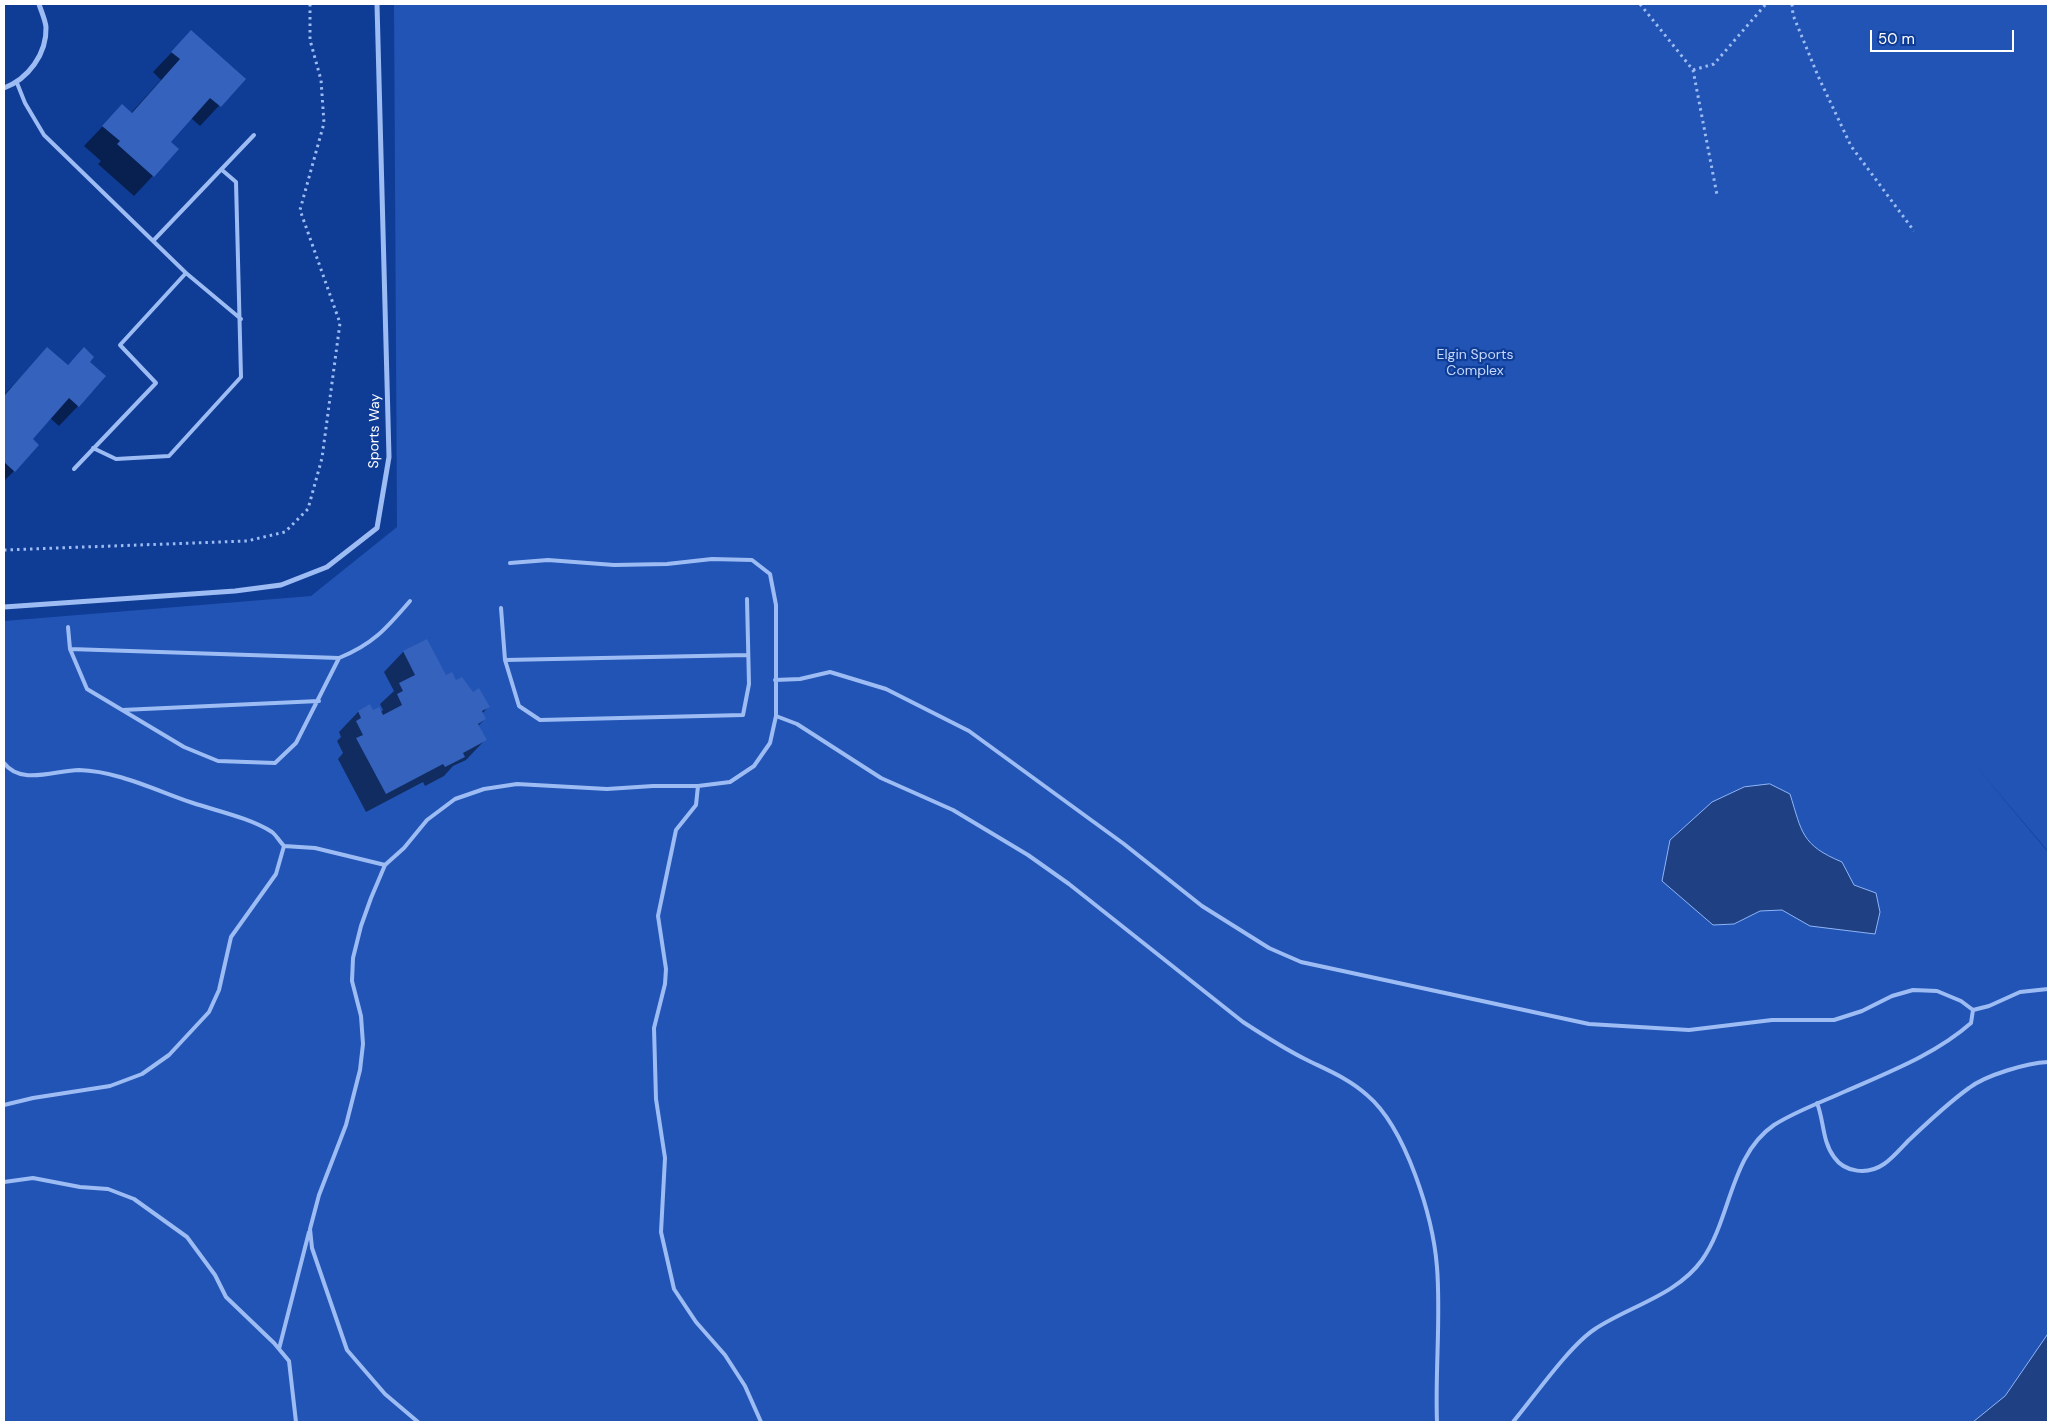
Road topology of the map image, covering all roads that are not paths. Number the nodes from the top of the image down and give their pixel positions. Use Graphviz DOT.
graph roads {
  1 [pos="38,4"];
  2 [pos="377,4"];
  3 [pos="17,83"];
  4 [pos="4,88"];
  5 [pos="254,135"];
  6 [pos="222,170"];
  7 [pos="153,241"];
  8 [pos="186,273"];
  9 [pos="241,319"];
  10 [pos="93,448"];
  11 [pos="74,468"];
  12 [pos="510,562"];
  13 [pos="747,598"];
  14 [pos="410,601"];
  15 [pos="4,607"];
  16 [pos="501,608"];
  17 [pos="68,627"];
  18 [pos="70,648"];
  19 [pos="748,655"];
  20 [pos="339,658"];
  21 [pos="505,660"];
  22 [pos="775,680"];
  23 [pos="319,701"];
  24 [pos="122,710"];
  25 [pos="776,716"];
  26 [pos="4,763"];
  27 [pos="698,786"];
  28 [pos="284,846"];
  29 [pos="385,865"];
  30 [pos="2048,989"];
  31 [pos="1973,1010"];
  32 [pos="2048,1062"];
  33 [pos="1817,1103"];
  34 [pos="4,1105"];
  35 [pos="4,1182"];
  36 [pos="310,1229"];
  37 [pos="279,1349"];
  38 [pos="296,1422"];
  39 [pos="418,1422"];
  40 [pos="761,1422"];
  41 [pos="1437,1422"];
  42 [pos="1513,1422"];
  1 -- 3 [label="street"];
  2 -- 15 [label="street, Sports Way"];
  3 -- 4 [label="street"];
  3 -- 7 [label="lane"];
  5 -- 6 [label="lane"];
  6 -- 7 [label="lane"];
  6 -- 9 [label="lane"];
  7 -- 8 [label="lane"];
  8 -- 9 [label="lane"];
  8 -- 10 [label="lane"];
  9 -- 10 [label="lane"];
  10 -- 11 [label="lane"];
  12 -- 22 [label="lane"];
  13 -- 19 [label="lane"];
  14 -- 20 [label="lane"];
  16 -- 21 [label="lane"];
  17 -- 18 [label="lane"];
  18 -- 20 [label="lane"];
  18 -- 24 [label="lane"];
  19 -- 21 [label="lane"];
  19 -- 21 [label="lane"];
  20 -- 23 [label="lane"];
  22 -- 25 [label="lane"];
  22 -- 31 [label="lane"];
  23 -- 24 [label="lane"];
  23 -- 24 [label="lane"];
  25 -- 27 [label="lane"];
  25 -- 41 [label="lane"];
  26 -- 28 [label="lane"];
  27 -- 29 [label="lane"];
  27 -- 40 [label="lane"];
  28 -- 29 [label="lane"];
  28 -- 34 [label="lane"];
  29 -- 36 [label="lane"];
  30 -- 31 [label="lane"];
  31 -- 33 [label="lane"];
  32 -- 33 [label="lane"];
  33 -- 42 [label="lane"];
  35 -- 37 [label="lane"];
  36 -- 37 [label="lane"];
  36 -- 39 [label="lane"];
  37 -- 38 [label="lane"];
}
